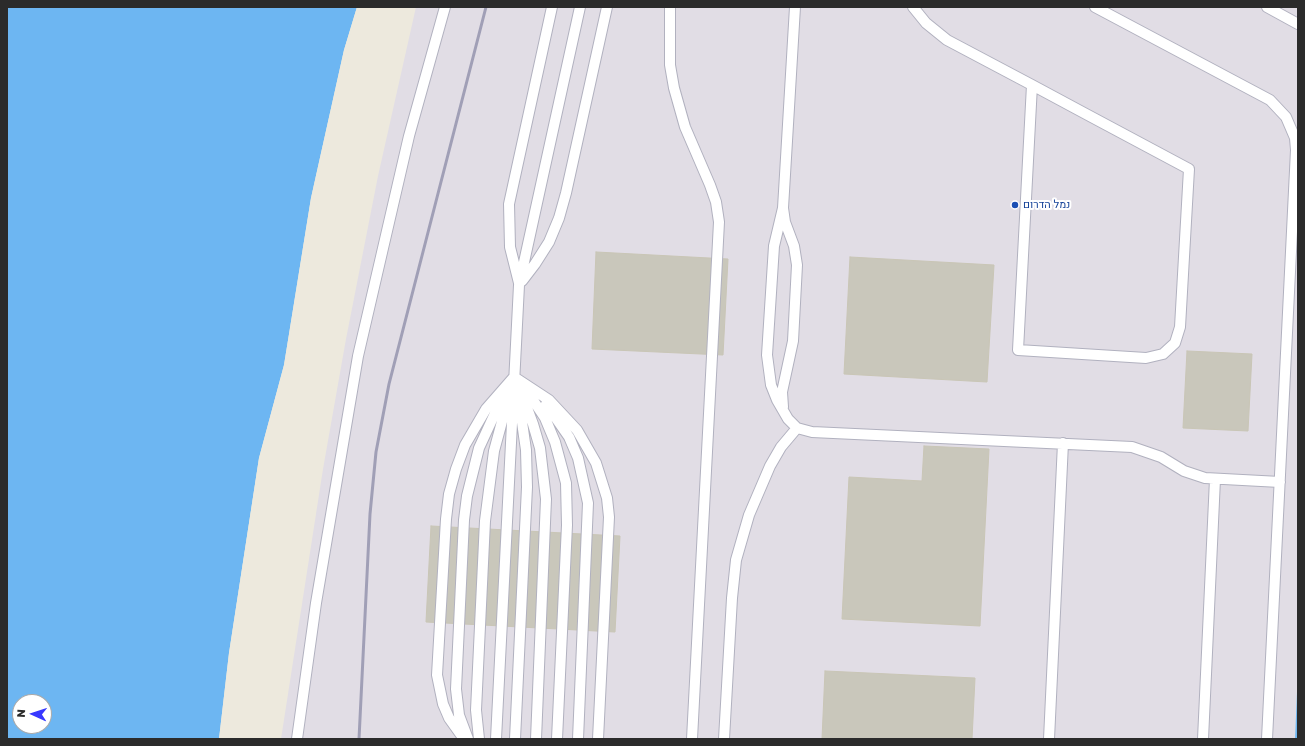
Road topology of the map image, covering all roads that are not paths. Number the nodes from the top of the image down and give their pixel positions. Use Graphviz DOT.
graph roads {
  1 [pos="445,7"];
  2 [pos="552,7"];
  3 [pos="580,7"];
  4 [pos="608,7"];
  5 [pos="670,7"];
  6 [pos="795,7"];
  7 [pos="913,7"];
  8 [pos="1095,7"];
  9 [pos="1267,7"];
  10 [pos="1298,24"];
  11 [pos="1032,85"];
  12 [pos="783,208"];
  13 [pos="519,285"];
  14 [pos="514,377"];
  15 [pos="785,414"];
  16 [pos="797,428"];
  17 [pos="1063,443"];
  18 [pos="1215,479"];
  19 [pos="1280,482"];
  20 [pos="298,739"];
  21 [pos="464,739"];
  22 [pos="468,739"];
  23 [pos="479,739"];
  24 [pos="496,739"];
  25 [pos="515,739"];
  26 [pos="536,739"];
  27 [pos="557,739"];
  28 [pos="578,739"];
  29 [pos="598,739"];
  30 [pos="692,739"];
  31 [pos="724,739"];
  32 [pos="1050,739"];
  33 [pos="1203,739"];
  34 [pos="1267,739"];
  1 -- 20 [label="lane"];
  2 -- 13 [label="lane"];
  3 -- 13 [label="lane"];
  4 -- 13 [label="lane"];
  5 -- 30 [label="lane"];
  6 -- 12 [label="lane"];
  7 -- 11 [label="lane"];
  8 -- 19 [label="lane"];
  9 -- 10 [label="lane"];
  11 -- 11 [label="lane"];
  12 -- 15 [label="lane"];
  12 -- 15 [label="lane"];
  13 -- 14 [label="lane"];
  14 -- 21 [label="lane"];
  14 -- 22 [label="lane"];
  14 -- 23 [label="lane"];
  14 -- 24 [label="lane"];
  14 -- 25 [label="lane"];
  14 -- 26 [label="lane"];
  14 -- 27 [label="lane"];
  14 -- 28 [label="lane"];
  14 -- 29 [label="lane"];
  15 -- 16 [label="lane"];
  16 -- 17 [label="lane"];
  16 -- 31 [label="lane"];
  17 -- 18 [label="lane"];
  17 -- 32 [label="lane"];
  18 -- 19 [label="lane"];
  18 -- 33 [label="lane"];
  19 -- 34 [label="lane"];
}
